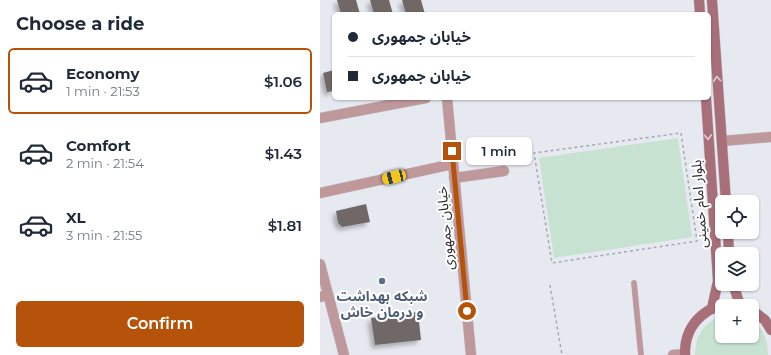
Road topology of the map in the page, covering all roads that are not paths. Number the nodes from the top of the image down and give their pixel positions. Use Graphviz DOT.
graph roads {
  1 [pos="699,0"];
  2 [pos="712,0"];
  3 [pos="700,12"];
  4 [pos="415,100"];
  5 [pos="447,100"];
  6 [pos="706,100"];
  7 [pos="320,118"];
  8 [pos="771,137"];
  9 [pos="722,141"];
  10 [pos="453,164"];
  11 [pos="504,171"];
  12 [pos="454,178"];
  13 [pos="320,193"];
  14 [pos="726,195"];
  15 [pos="320,264"];
  16 [pos="634,283"];
  17 [pos="324,296"];
  18 [pos="715,307"];
  19 [pos="712,308"];
  20 [pos="759,315"];
  21 [pos="771,330"];
  22 [pos="344,355"];
  23 [pos="471,355"];
  24 [pos="641,355"];
  25 [pos="673,355"];
  26 [pos="685,355"];
  1 -- 3 [label="main road"];
  9 -- 2 [label="main road, بلوار امام خمینی, one-way"];
  4 -- 7 [label="street"];
  5 -- 10 [label="street, خیابان جمهوری"];
  6 -- 19 [label="main road, بلوار امام خمینی, one-way"];
  8 -- 9 [label="street"];
  9 -- 14 [label="main road, بلوار امام خمینی"];
  10 -- 12 [label="street, خیابان جمهوری"];
  10 -- 13 [label="street"];
  11 -- 12 [label="street"];
  12 -- 23 [label="street, خیابان جمهوری"];
  15 -- 17 [label="street"];
  16 -- 24 [label="lane"];
  17 -- 22 [label="street"];
  18 -- 19 [label="main road"];
  19 -- 26 [label="main road"];
  20 -- 21 [label="main road"];
  25 -- 26 [label="street"];
}
